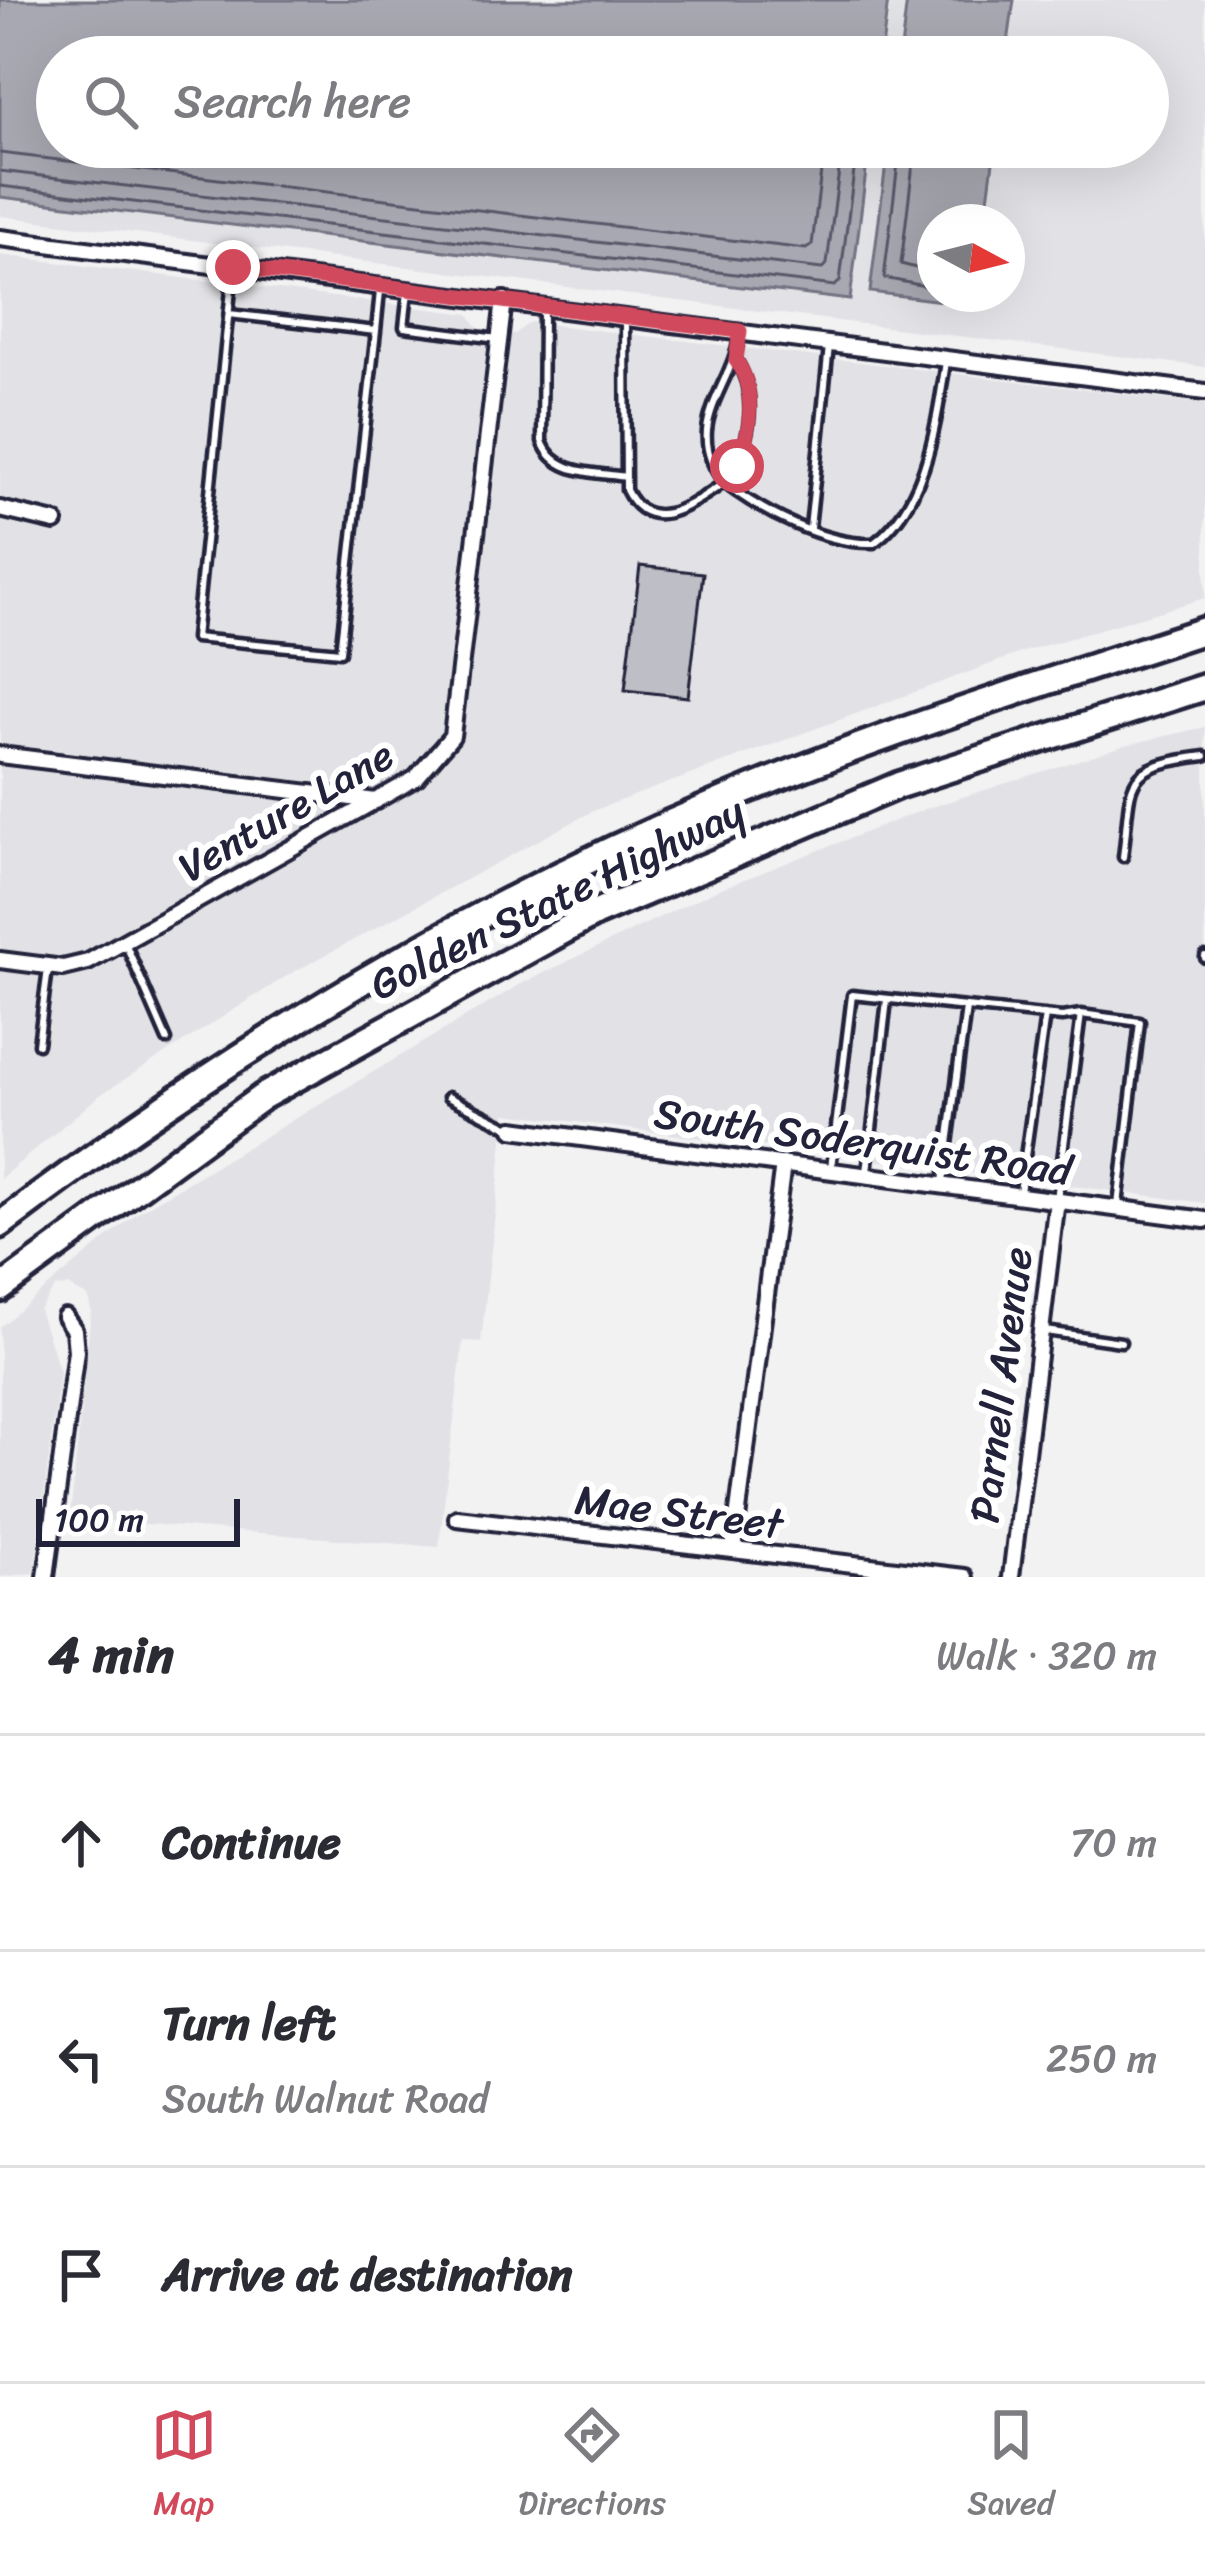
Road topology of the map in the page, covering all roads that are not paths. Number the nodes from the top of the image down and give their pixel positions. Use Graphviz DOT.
graph roads {
  1 [pos="0,238"];
  2 [pos="233,267"];
  3 [pos="381,285"];
  4 [pos="408,288"];
  5 [pos="504,300"];
  6 [pos="543,305"];
  7 [pos="229,314"];
  8 [pos="625,316"];
  9 [pos="740,331"];
  10 [pos="376,332"];
  11 [pos="498,339"];
  12 [pos="829,343"];
  13 [pos="947,358"];
  14 [pos="736,360"];
  15 [pos="1205,392"];
  16 [pos="626,477"];
  17 [pos="724,483"];
  18 [pos="0,509"];
  19 [pos="55,523"];
  20 [pos="810,527"];
  21 [pos="1205,630"];
  22 [pos="1205,687"];
  23 [pos="0,755"];
  24 [pos="1205,756"];
  25 [pos="376,801"];
  26 [pos="1123,857"];
  27 [pos="124,942"];
  28 [pos="0,960"];
  29 [pos="49,966"];
  30 [pos="887,999"];
  31 [pos="966,1008"];
  32 [pos="1081,1014"];
  33 [pos="1045,1015"];
  34 [pos="166,1040"];
  35 [pos="38,1044"];
  36 [pos="448,1097"];
  37 [pos="513,1129"];
  38 [pos="783,1165"];
  39 [pos="830,1171"];
  40 [pos="866,1175"];
  41 [pos="943,1186"];
  42 [pos="1019,1196"];
  43 [pos="1057,1200"];
  44 [pos="1117,1208"];
  45 [pos="1205,1220"];
  46 [pos="0,1225"];
  47 [pos="0,1289"];
  48 [pos="65,1317"];
  49 [pos="1041,1330"];
  50 [pos="1121,1342"];
  51 [pos="457,1518"];
  52 [pos="733,1550"];
  53 [pos="46,1577"];
  54 [pos="965,1577"];
  55 [pos="1011,1577"];
  1 -- 2 [label="street"];
  2 -- 3 [label="street"];
  2 -- 7 [label="lane"];
  3 -- 4 [label="street"];
  3 -- 10 [label="lane"];
  4 -- 5 [label="street"];
  4 -- 11 [label="lane"];
  5 -- 6 [label="street"];
  5 -- 11 [label="street, Venture Lane"];
  6 -- 8 [label="street"];
  6 -- 16 [label="lane"];
  7 -- 10 [label="lane"];
  7 -- 10 [label="lane"];
  8 -- 9 [label="street"];
  8 -- 16 [label="lane"];
  9 -- 12 [label="street"];
  9 -- 14 [label="lane"];
  11 -- 25 [label="street, Venture Lane"];
  12 -- 13 [label="street"];
  12 -- 20 [label="lane"];
  13 -- 15 [label="street"];
  13 -- 20 [label="lane"];
  14 -- 17 [label="lane"];
  14 -- 17 [label="lane"];
  16 -- 17 [label="lane"];
  17 -- 20 [label="lane"];
  18 -- 19 [label="street"];
  21 -- 46 [label="highway, Golden State Highway"];
  22 -- 47 [label="highway, Golden State Highway"];
  23 -- 25 [label="street"];
  24 -- 26 [label="lane"];
  25 -- 27 [label="street, Venture Lane"];
  27 -- 29 [label="street, Venture Lane"];
  27 -- 34 [label="lane"];
  28 -- 29 [label="street, Venture Lane"];
  29 -- 35 [label="lane"];
  30 -- 31 [label="lane"];
  30 -- 39 [label="lane"];
  30 -- 40 [label="lane"];
  31 -- 33 [label="lane"];
  31 -- 41 [label="lane"];
  32 -- 33 [label="lane"];
  32 -- 43 [label="lane"];
  32 -- 44 [label="lane"];
  33 -- 42 [label="lane"];
  36 -- 37 [label="lane"];
  37 -- 38 [label="street, South Soderquist Road"];
  38 -- 39 [label="street, South Soderquist Road"];
  38 -- 52 [label="street"];
  39 -- 40 [label="street, South Soderquist Road"];
  40 -- 41 [label="street, South Soderquist Road"];
  41 -- 42 [label="street, South Soderquist Road"];
  42 -- 43 [label="street, South Soderquist Road"];
  43 -- 44 [label="street, South Soderquist Road"];
  43 -- 49 [label="street, Parnell Avenue"];
  44 -- 45 [label="street, South Soderquist Road"];
  48 -- 53 [label="street"];
  49 -- 50 [label="lane"];
  49 -- 55 [label="street, Parnell Avenue"];
  51 -- 52 [label="street, Mae Street"];
  52 -- 54 [label="street, Mae Street"];
}
